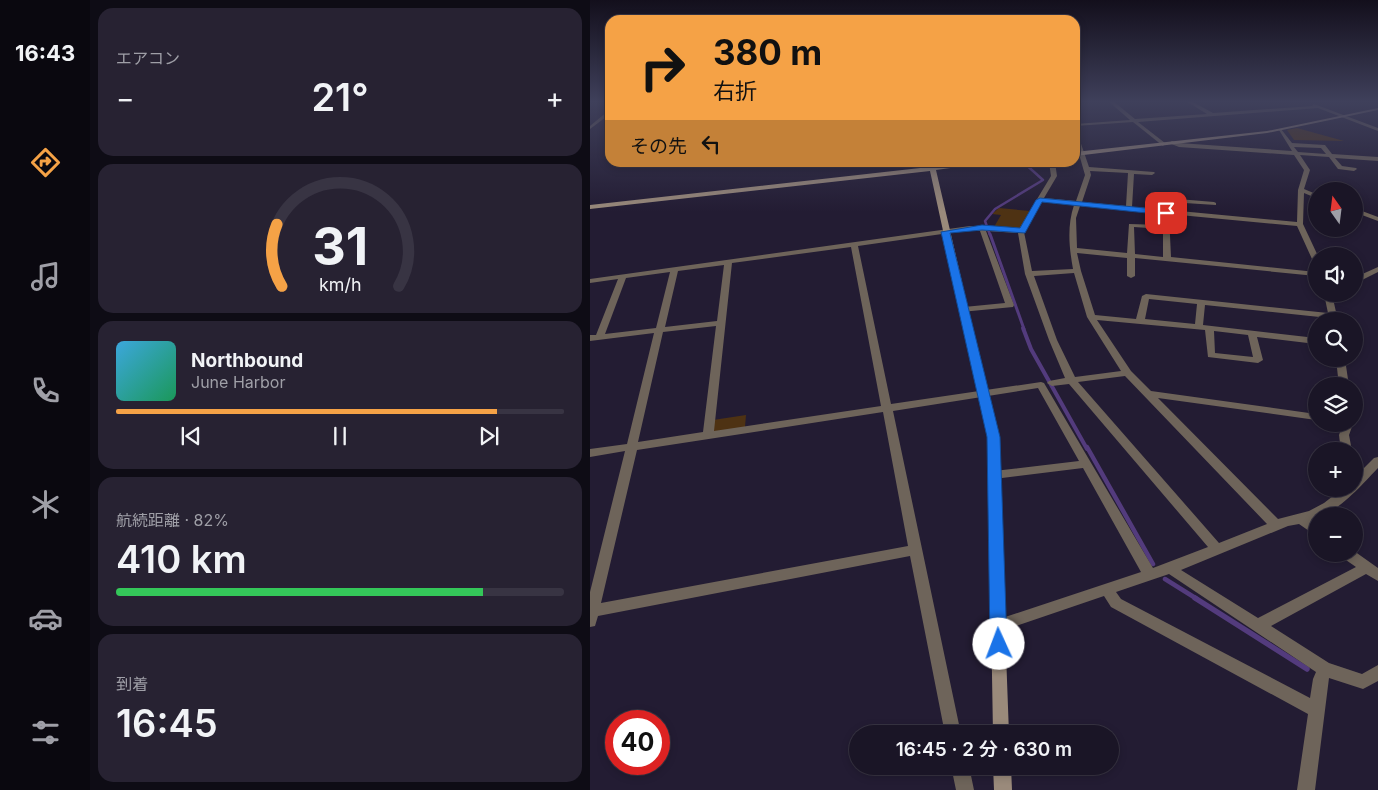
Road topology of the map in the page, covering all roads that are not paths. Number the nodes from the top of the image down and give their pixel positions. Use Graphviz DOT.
graph roads {
  1 [pos="1156,138"];
  2 [pos="1215,138"];
  3 [pos="1287,138"];
  4 [pos="1172,143"];
  5 [pos="1163,144"];
  6 [pos="1292,145"];
  7 [pos="1355,151"];
  8 [pos="1371,152"];
  9 [pos="1080,153"];
  10 [pos="1297,154"];
  11 [pos="1378,154"];
  12 [pos="1331,156"];
  13 [pos="1080,157"];
  14 [pos="1362,158"];
  15 [pos="1378,159"];
  16 [pos="925,167"];
  17 [pos="933,167"];
  18 [pos="1053,167"];
  19 [pos="1086,169"];
  20 [pos="1354,169"];
  21 [pos="1131,172"];
  22 [pos="1152,173"];
  23 [pos="1301,190"];
  24 [pos="1308,193"];
  25 [pos="1040,200"];
  26 [pos="1076,204"];
  27 [pos="1214,204"];
  28 [pos="590,207"];
  29 [pos="1129,209"];
  30 [pos="1166,213"];
  31 [pos="1363,213"];
  32 [pos="1378,219"];
  33 [pos="1300,224"];
  34 [pos="1166,227"];
  35 [pos="982,228"];
  36 [pos="1022,231"];
  37 [pos="945,232"];
  38 [pos="854,245"];
  39 [pos="1311,247"];
  40 [pos="1074,250"];
  41 [pos="1130,255"];
  42 [pos="1167,259"];
  43 [pos="728,262"];
  44 [pos="1378,269"];
  45 [pos="674,270"];
  46 [pos="1077,271"];
  47 [pos="1308,273"];
  48 [pos="1029,274"];
  49 [pos="1131,276"];
  50 [pos="1363,276"];
  51 [pos="623,277"];
  52 [pos="590,281"];
  53 [pos="1201,302"];
  54 [pos="964,310"];
  55 [pos="1308,315"];
  56 [pos="1091,317"];
  57 [pos="1140,321"];
  58 [pos="722,323"];
  59 [pos="1199,327"];
  60 [pos="1210,328"];
  61 [pos="660,330"];
  62 [pos="1252,333"];
  63 [pos="595,338"];
  64 [pos="1308,340"];
  65 [pos="1127,372"];
  66 [pos="1071,380"];
  67 [pos="1052,383"];
  68 [pos="984,393"];
  69 [pos="1148,394"];
  70 [pos="887,408"];
  71 [pos="1308,416"];
  72 [pos="708,435"];
  73 [pos="632,446"];
  74 [pos="590,453"];
  75 [pos="1378,462"];
  76 [pos="1086,464"];
  77 [pos="1363,474"];
  78 [pos="994,476"];
  79 [pos="1340,497"];
  80 [pos="1303,520"];
  81 [pos="1308,524"];
  82 [pos="1277,526"];
  83 [pos="1216,549"];
  84 [pos="914,550"];
  85 [pos="1359,562"];
  86 [pos="1171,568"];
  87 [pos="1372,571"];
  88 [pos="1150,575"];
  89 [pos="1107,590"];
  90 [pos="591,616"];
  91 [pos="1259,625"];
  92 [pos="998,626"];
  93 [pos="1325,670"];
  94 [pos="1378,672"];
  95 [pos="1317,710"];
  96 [pos="951,725"];
  97 [pos="1001,725"];
  98 [pos="962,775"];
  99 [pos="1002,775"];
  100 [pos="965,790"];
  101 [pos="1003,790"];
  102 [pos="1306,790"];
  1 -- 5 [label="street"];
  2 -- 4 [label="street"];
  3 -- 6 [label="street"];
  4 -- 5 [label="street"];
  4 -- 10 [label="street"];
  5 -- 9 [label="street"];
  6 -- 10 [label="street"];
  6 -- 12 [label="street"];
  7 -- 14 [label="street"];
  8 -- 11 [label="street"];
  10 -- 12 [label="street"];
  10 -- 23 [label="street"];
  12 -- 14 [label="street"];
  12 -- 20 [label="street"];
  13 -- 19 [label="street"];
  14 -- 15 [label="street"];
  16 -- 28 [label="street"];
  17 -- 37 [label="street"];
  18 -- 25 [label="street"];
  19 -- 21 [label="street"];
  19 -- 26 [label="street"];
  21 -- 22 [label="street"];
  21 -- 29 [label="street"];
  23 -- 24 [label="street"];
  23 -- 33 [label="street"];
  25 -- 26 [label="street"];
  25 -- 36 [label="street"];
  26 -- 29 [label="street"];
  26 -- 40 [label="street"];
  27 -- 30 [label="street"];
  29 -- 30 [label="street"];
  30 -- 33 [label="street"];
  30 -- 34 [label="street"];
  31 -- 32 [label="street"];
  33 -- 39 [label="street"];
  34 -- 41 [label="street"];
  34 -- 42 [label="street"];
  35 -- 36 [label="street"];
  35 -- 37 [label="street"];
  35 -- 54 [label="street"];
  36 -- 48 [label="street"];
  37 -- 38 [label="street"];
  37 -- 54 [label="street"];
  38 -- 43 [label="street"];
  38 -- 70 [label="street"];
  40 -- 41 [label="street"];
  40 -- 46 [label="street"];
  41 -- 42 [label="street"];
  41 -- 49 [label="street"];
  42 -- 47 [label="street"];
  43 -- 45 [label="street"];
  43 -- 58 [label="street"];
  44 -- 50 [label="street"];
  45 -- 51 [label="street"];
  45 -- 61 [label="street"];
  46 -- 48 [label="street"];
  46 -- 56 [label="street"];
  48 -- 66 [label="street"];
  51 -- 52 [label="street"];
  51 -- 63 [label="street"];
  53 -- 55 [label="street"];
  53 -- 57 [label="street"];
  53 -- 59 [label="street"];
  54 -- 68 [label="street"];
  56 -- 57 [label="street"];
  56 -- 65 [label="street"];
  57 -- 59 [label="street"];
  58 -- 61 [label="street"];
  58 -- 72 [label="street"];
  59 -- 60 [label="street"];
  60 -- 62 [label="street"];
  60 -- 62 [label="street"];
  61 -- 63 [label="street"];
  61 -- 73 [label="street"];
  62 -- 64 [label="street"];
  65 -- 66 [label="street"];
  65 -- 69 [label="street"];
  66 -- 67 [label="street"];
  66 -- 83 [label="street"];
  68 -- 70 [label="street"];
  68 -- 76 [label="street"];
  68 -- 78 [label="street"];
  69 -- 71 [label="street"];
  69 -- 82 [label="street"];
  70 -- 72 [label="street"];
  70 -- 84 [label="street"];
  72 -- 73 [label="street"];
  73 -- 74 [label="street"];
  73 -- 90 [label="street"];
  75 -- 77 [label="street"];
  76 -- 78 [label="street"];
  76 -- 88 [label="street"];
  78 -- 92 [label="street"];
  79 -- 80 [label="street"];
  80 -- 81 [label="street"];
  80 -- 82 [label="street"];
  82 -- 83 [label="street"];
  83 -- 86 [label="street"];
  84 -- 90 [label="street"];
  84 -- 96 [label="street"];
  85 -- 87 [label="street"];
  86 -- 88 [label="street"];
  86 -- 91 [label="street"];
  87 -- 91 [label="street"];
  88 -- 89 [label="street"];
  89 -- 92 [label="street"];
  89 -- 95 [label="street"];
  91 -- 93 [label="street"];
  92 -- 97 [label="street"];
  93 -- 94 [label="street"];
  93 -- 95 [label="street"];
  95 -- 102 [label="street"];
  98 -- 100 [label="street"];
  99 -- 101 [label="street"];
}
